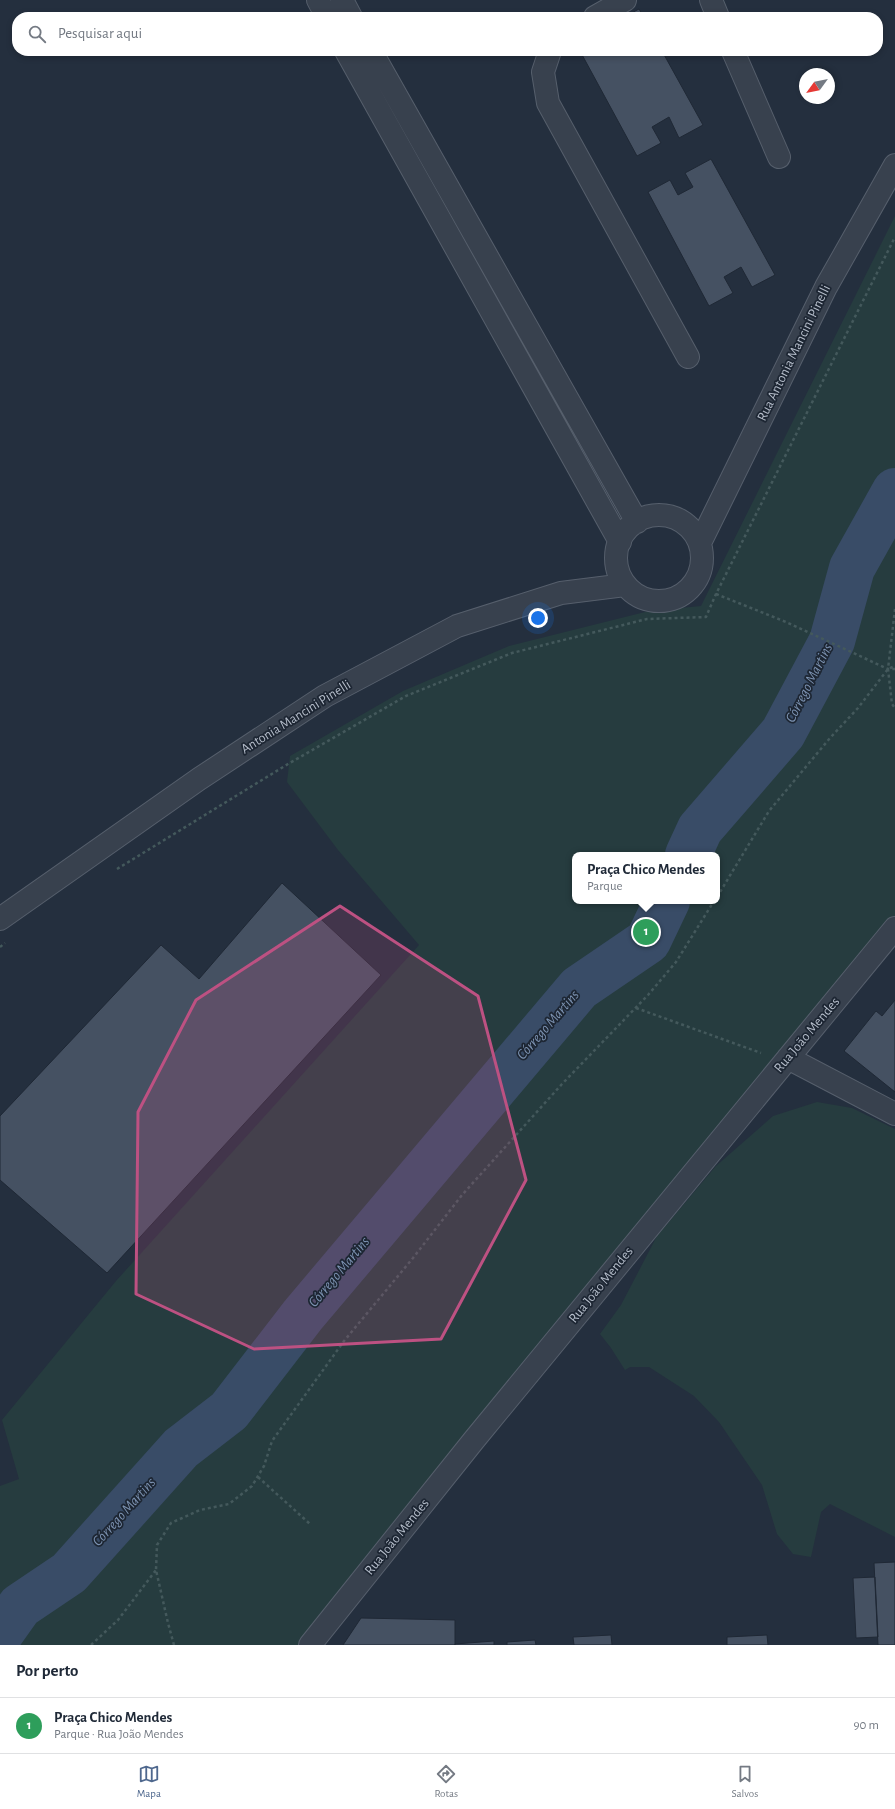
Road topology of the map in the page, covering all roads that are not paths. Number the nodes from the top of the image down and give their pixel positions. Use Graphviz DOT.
graph roads {
  1 [pos="318,0"];
  2 [pos="342,0"];
  3 [pos="625,0"];
  4 [pos="711,0"];
  5 [pos="324,12"];
  6 [pos="348,12"];
  7 [pos="603,12"];
  8 [pos="716,12"];
  9 [pos="349,56"];
  10 [pos="373,56"];
  11 [pos="548,56"];
  12 [pos="735,56"];
  13 [pos="779,157"];
  14 [pos="895,165"];
  15 [pos="688,356"];
  16 [pos="637,522"];
  17 [pos="620,542"];
  18 [pos="700,543"];
  19 [pos="626,585"];
  20 [pos="0,919"];
  21 [pos="895,928"];
  22 [pos="788,1058"];
  23 [pos="895,1114"];
  24 [pos="310,1645"];
  1 -- 5 [label="street"];
  2 -- 6 [label="street"];
  3 -- 7 [label="street"];
  4 -- 8 [label="street"];
  9 -- 17 [label="street"];
  10 -- 16 [label="street"];
  11 -- 15 [label="street"];
  12 -- 13 [label="street"];
  14 -- 18 [label="street, Rua Antonia Mancini Pinelli"];
  16 -- 17 [label="street"];
  16 -- 18 [label="street"];
  17 -- 19 [label="street"];
  18 -- 19 [label="street"];
  19 -- 20 [label="street, Antonia Mancini Pinelli"];
  21 -- 22 [label="street, Rua João Mendes"];
  22 -- 23 [label="street"];
  22 -- 24 [label="street, Rua João Mendes"];
}
